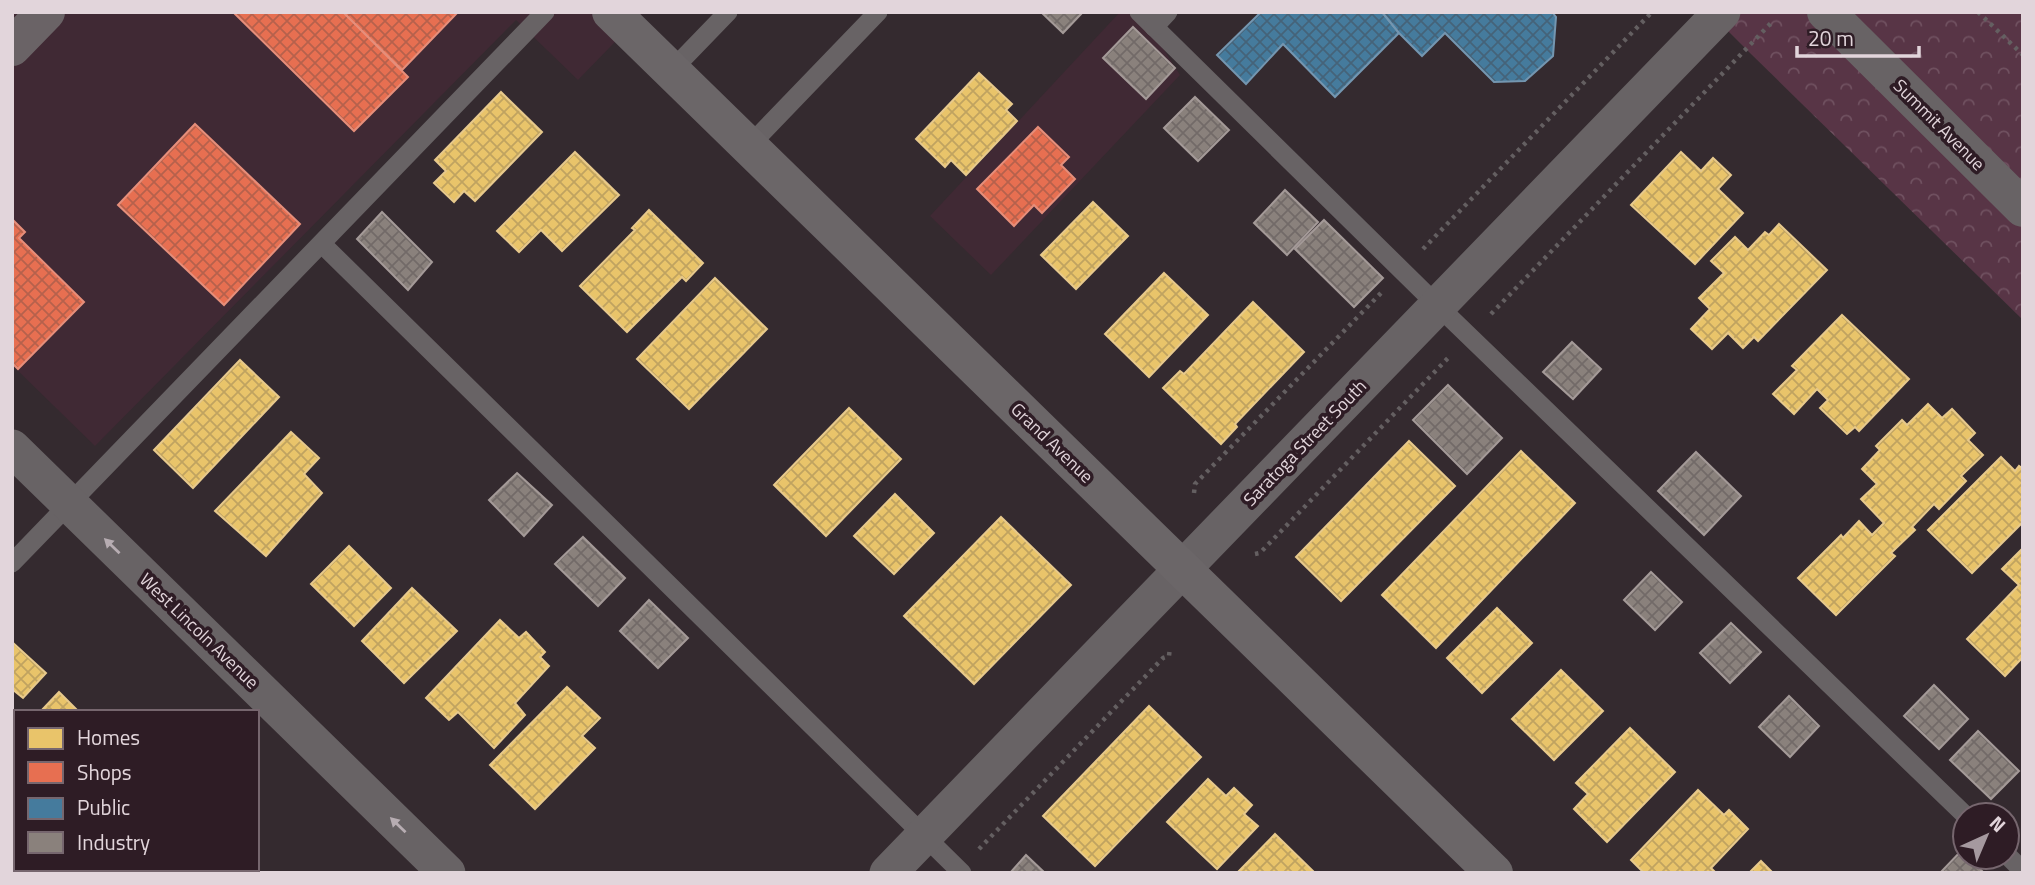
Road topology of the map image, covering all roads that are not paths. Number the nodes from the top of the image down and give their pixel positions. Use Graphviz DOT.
graph roads {
  1 [pos="46,12"];
  2 [pos="545,12"];
  3 [pos="611,12"];
  4 [pos="728,12"];
  5 [pos="878,12"];
  6 [pos="1139,12"];
  7 [pos="1168,12"];
  8 [pos="1722,12"];
  9 [pos="1826,12"];
  10 [pos="1154,27"];
  11 [pos="12,47"];
  12 [pos="671,71"];
  13 [pos="748,147"];
  14 [pos="2023,208"];
  15 [pos="322,244"];
  16 [pos="1438,306"];
  17 [pos="12,448"];
  18 [pos="69,504"];
  19 [pos="12,563"];
  20 [pos="1183,569"];
  21 [pos="1951,801"];
  22 [pos="924,836"];
  23 [pos="960,871"];
  24 [pos="447,873"];
  25 [pos="888,873"];
  26 [pos="1494,873"];
  1 -- 11 [label="main road"];
  2 -- 15 [label="lane"];
  3 -- 12 [label="main road, Grand Avenue"];
  4 -- 12 [label="lane"];
  5 -- 13 [label="lane"];
  6 -- 10 [label="lane"];
  7 -- 10 [label="lane"];
  8 -- 16 [label="street, Saratoga Street South"];
  9 -- 14 [label="street, Summit Avenue"];
  10 -- 16 [label="lane"];
  12 -- 13 [label="main road, Grand Avenue"];
  13 -- 20 [label="main road, Grand Avenue"];
  15 -- 18 [label="lane"];
  15 -- 22 [label="lane"];
  16 -- 20 [label="street, Saratoga Street South"];
  16 -- 21 [label="lane"];
  17 -- 18 [label="street, West Lincoln Avenue"];
  18 -- 19 [label="lane"];
  24 -- 18 [label="street, West Lincoln Avenue, one-way"];
  20 -- 22 [label="street, Saratoga Street South"];
  20 -- 26 [label="main road, Grand Avenue"];
  22 -- 23 [label="lane"];
  22 -- 25 [label="street, Saratoga Street South"];
}
